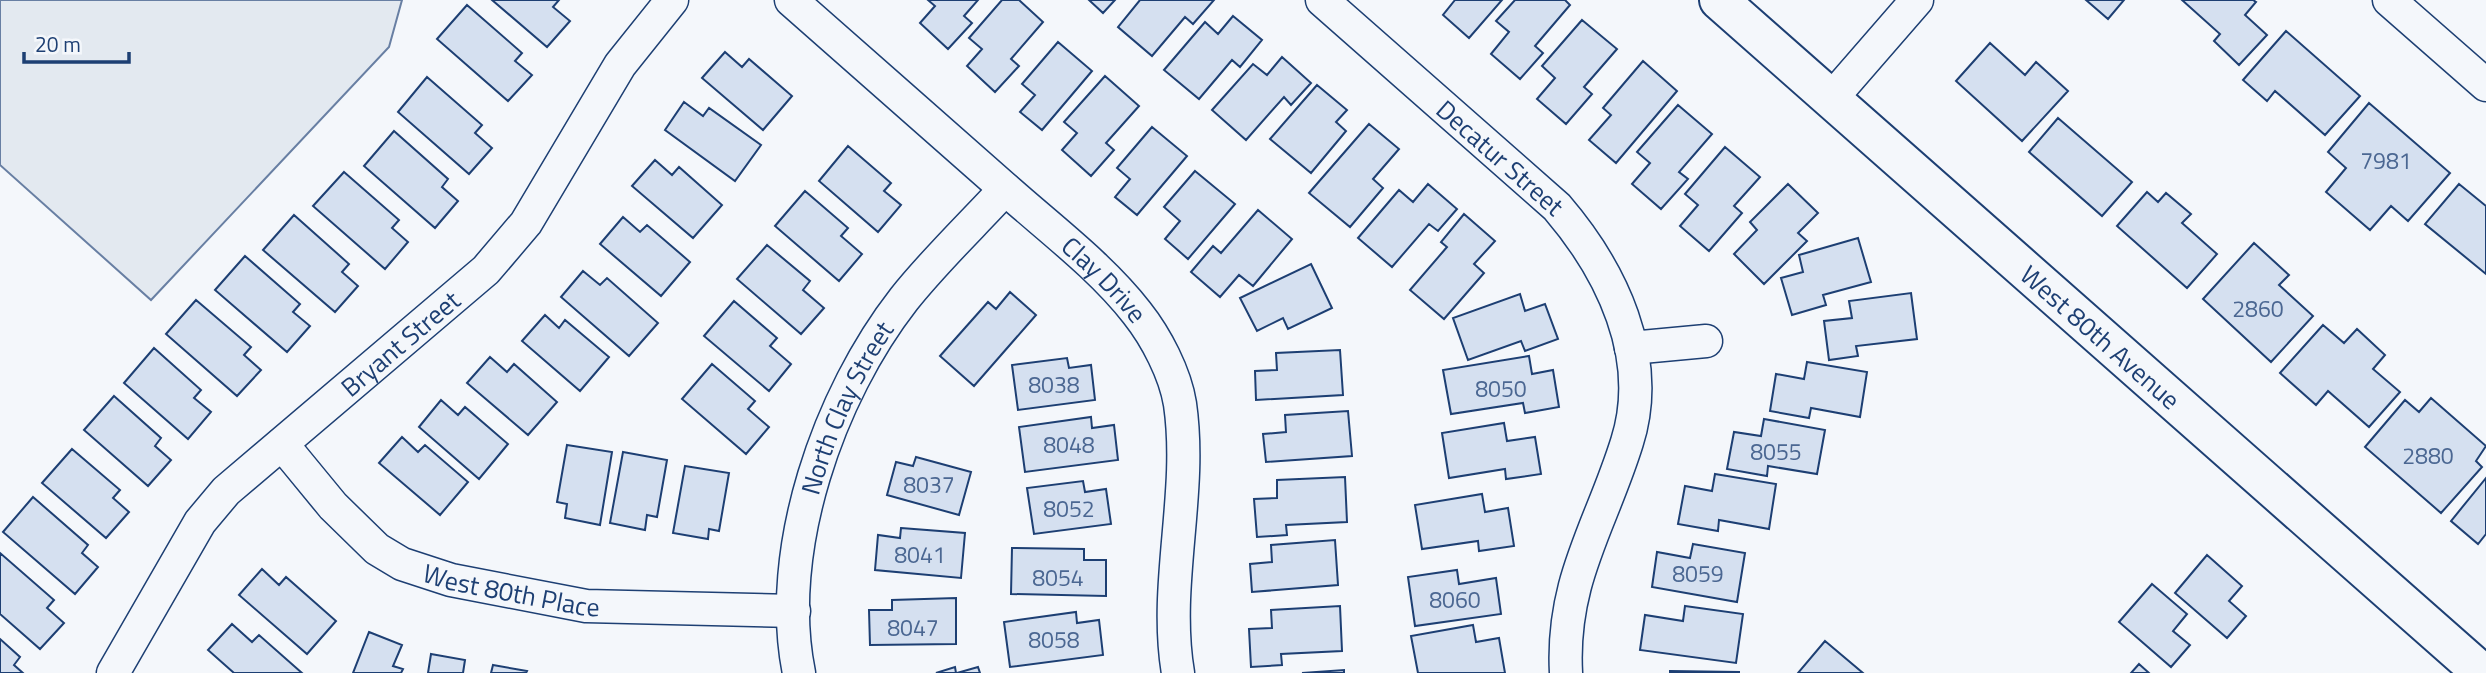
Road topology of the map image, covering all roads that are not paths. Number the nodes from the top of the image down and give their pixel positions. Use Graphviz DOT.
graph roads {
  1 [pos="673,0"];
  2 [pos="791,0"];
  3 [pos="1719,0"];
  4 [pos="1917,0"];
  5 [pos="2389,0"];
  6 [pos="1336,4"];
  7 [pos="2486,85"];
  8 [pos="1831,99"];
  9 [pos="1005,189"];
  10 [pos="1706,341"];
  11 [pos="1631,348"];
  12 [pos="282,444"];
  13 [pos="794,611"];
  14 [pos="113,673"];
  15 [pos="799,673"];
  16 [pos="1178,673"];
  17 [pos="1566,673"];
  18 [pos="2482,673"];
  1 -- 12 [label="street, Bryant Street"];
  2 -- 9 [label="street, Clay Drive"];
  3 -- 8 [label="street, West 80th Avenue"];
  4 -- 8 [label="street"];
  5 -- 7 [label="street"];
  6 -- 11 [label="street, Decatur Street"];
  8 -- 18 [label="street, West 80th Avenue"];
  9 -- 13 [label="street, North Clay Street"];
  9 -- 16 [label="street, Clay Drive"];
  10 -- 11 [label="street"];
  11 -- 17 [label="street, Decatur Street"];
  12 -- 13 [label="street, West 80th Place"];
  12 -- 14 [label="street, Bryant Street"];
  13 -- 15 [label="street, North Clay Street"];
}
